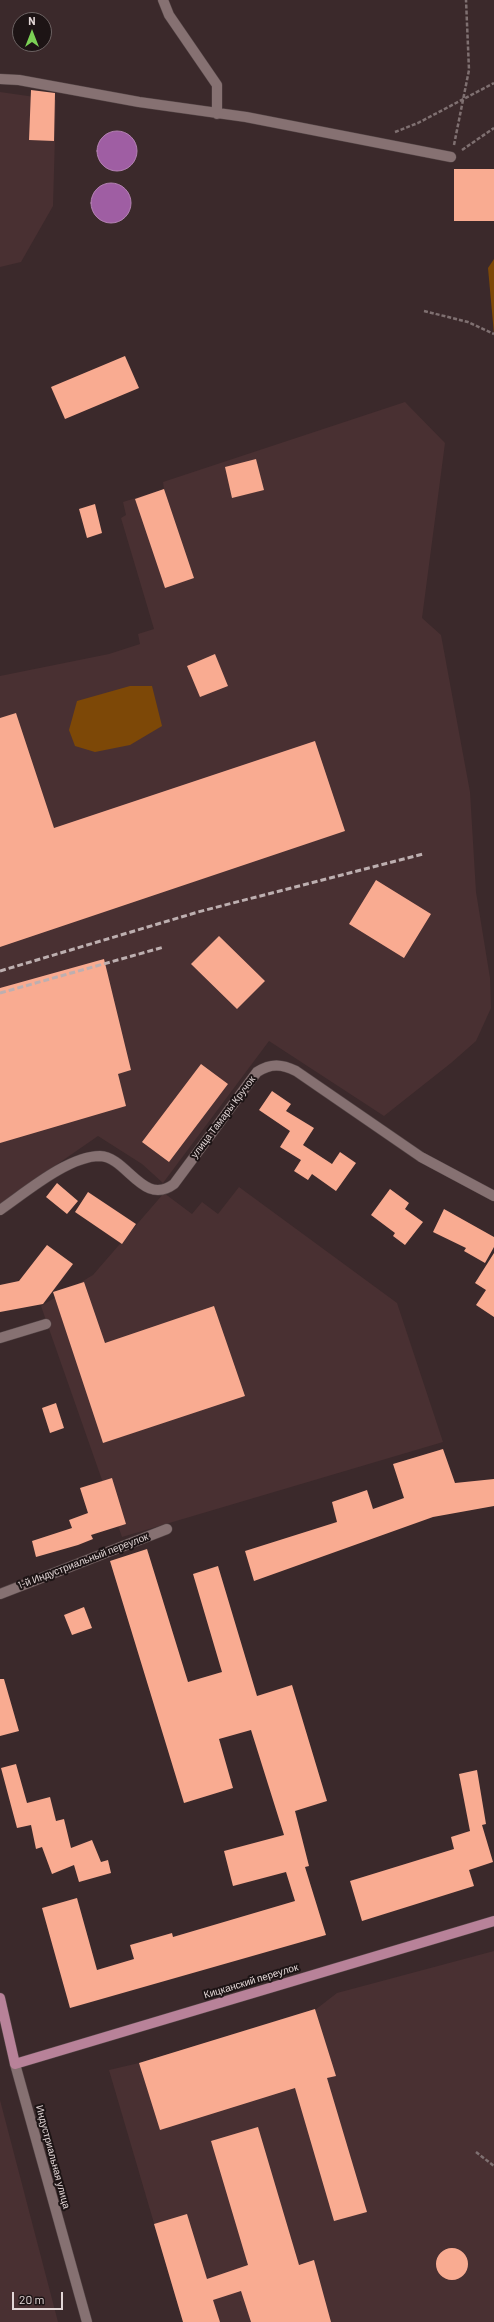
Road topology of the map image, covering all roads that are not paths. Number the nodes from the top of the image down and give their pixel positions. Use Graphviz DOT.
graph roads {
  1 [pos="163,0"];
  2 [pos="0,79"];
  3 [pos="217,114"];
  4 [pos="451,157"];
  5 [pos="494,1196"];
  6 [pos="0,1210"];
  7 [pos="46,1324"];
  8 [pos="0,1338"];
  9 [pos="167,1529"];
  10 [pos="0,1594"];
  11 [pos="494,1921"];
  12 [pos="0,1998"];
  13 [pos="15,2064"];
  14 [pos="87,2322"];
  1 -- 3 [label="street"];
  2 -- 3 [label="street"];
  3 -- 4 [label="street"];
  5 -- 6 [label="street, улица Тамары Кручок"];
  7 -- 8 [label="street"];
  9 -- 10 [label="street, 1-й Индустриальный переулок"];
  11 -- 13 [label="main road, Кицканский переулок"];
  12 -- 13 [label="main road, Индустриальная улица"];
  13 -- 14 [label="street, Индустриальная улица"];
}
